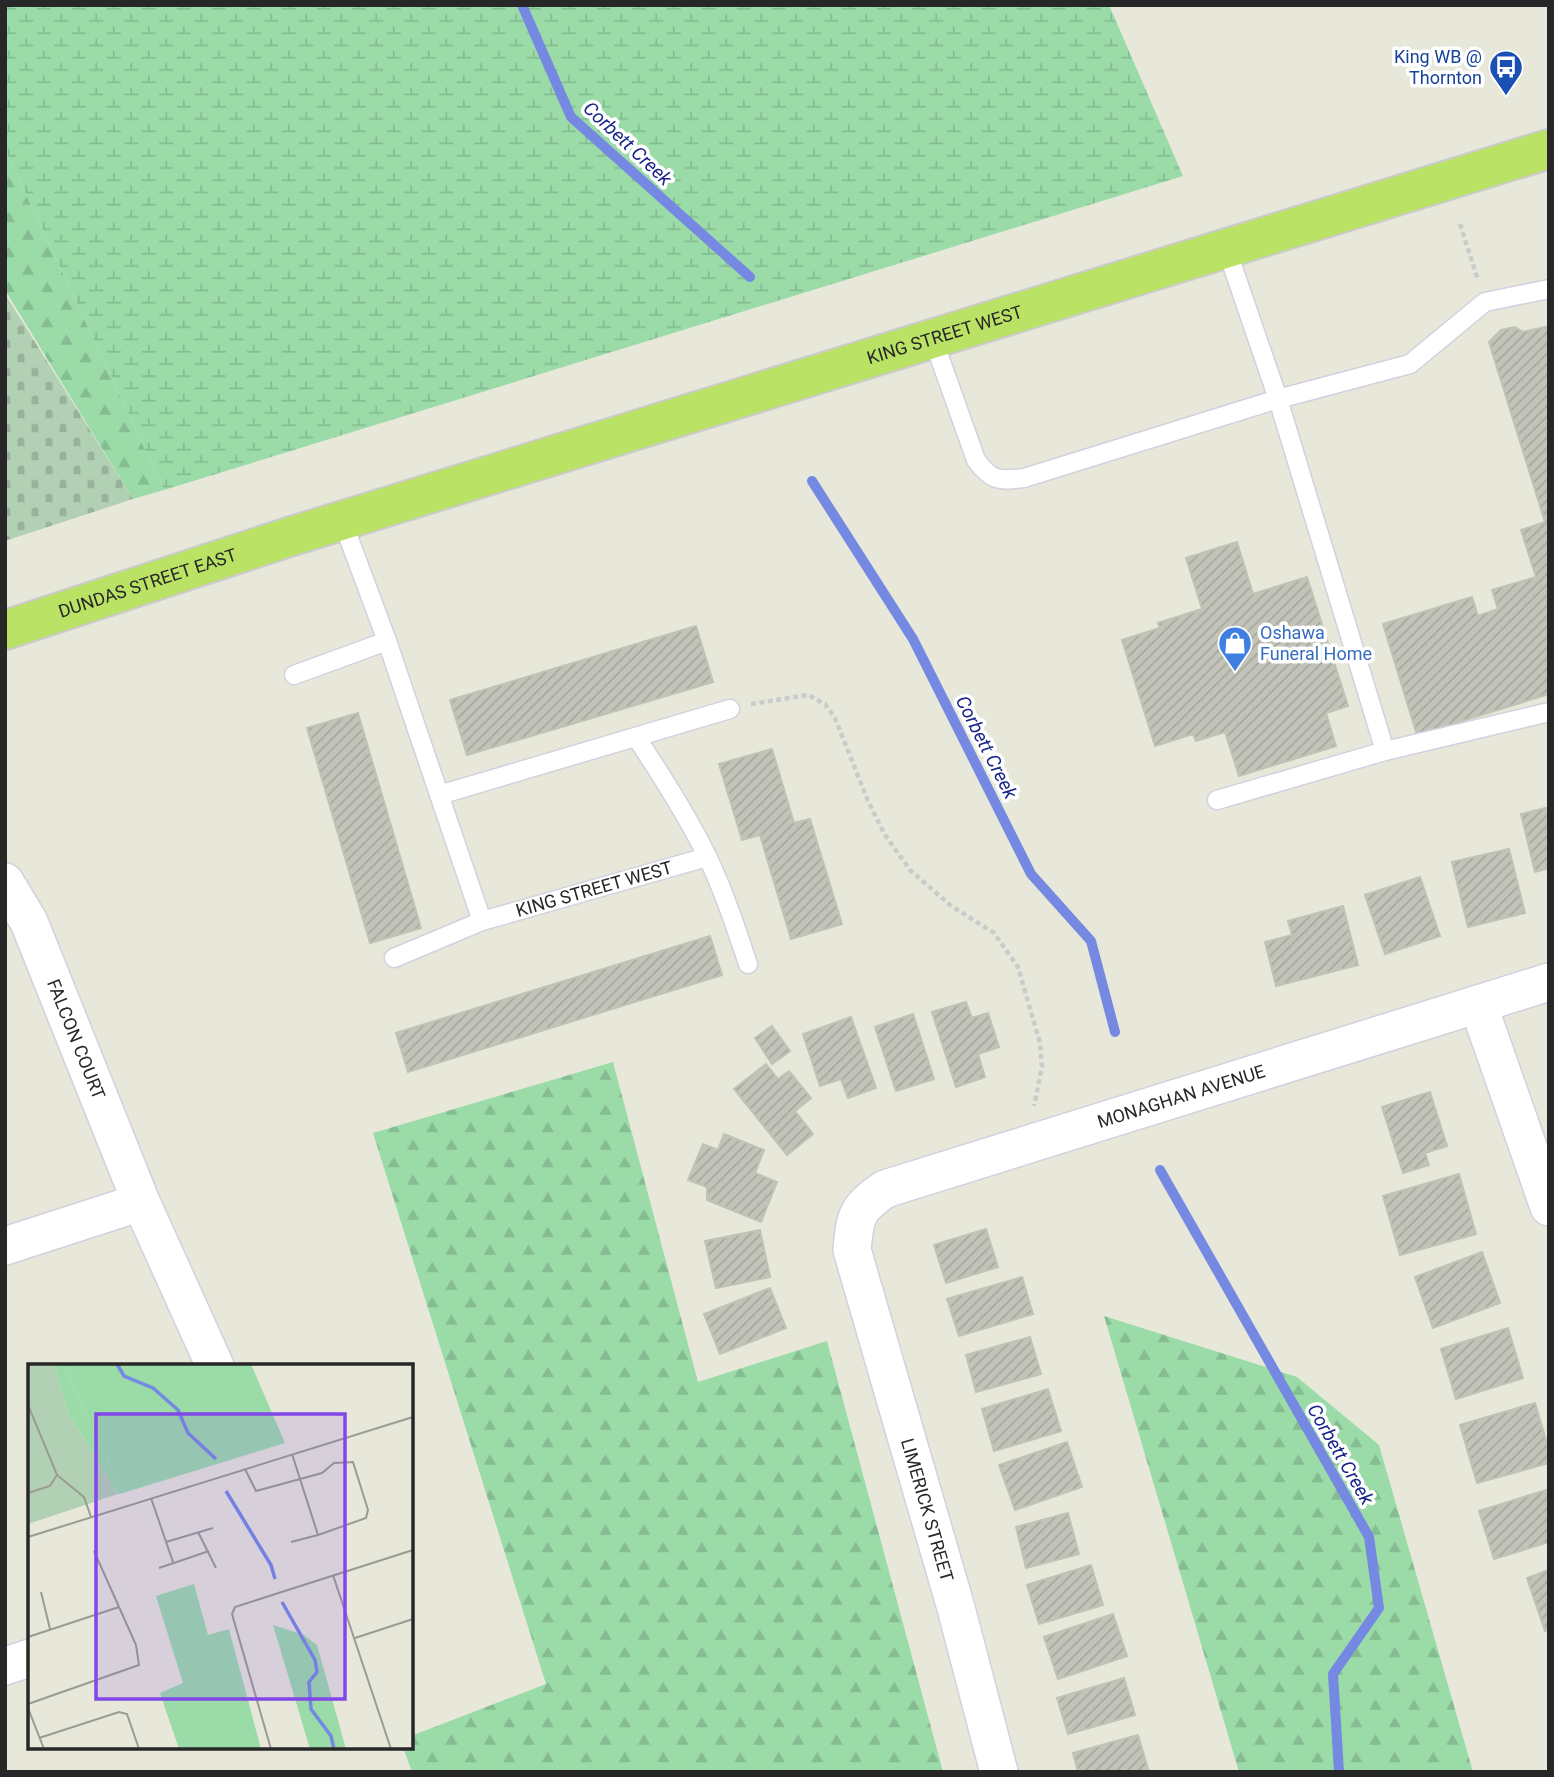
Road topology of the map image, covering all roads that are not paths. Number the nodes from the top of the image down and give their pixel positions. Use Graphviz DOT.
graph roads {
  1 [pos="1549,149"];
  2 [pos="1226,247"];
  3 [pos="1549,289"];
  4 [pos="933,340"];
  5 [pos="1278,399"];
  6 [pos="342,520"];
  7 [pos="292,536"];
  8 [pos="5,630"];
  9 [pos="387,641"];
  10 [pos="293,674"];
  11 [pos="730,709"];
  12 [pos="1549,712"];
  13 [pos="636,737"];
  14 [pos="1385,751"];
  15 [pos="439,796"];
  16 [pos="1217,800"];
  17 [pos="707,856"];
  18 [pos="5,881"];
  19 [pos="482,921"];
  20 [pos="394,958"];
  21 [pos="748,964"];
  22 [pos="1549,982"];
  23 [pos="1478,1004"];
  24 [pos="141,1202"];
  25 [pos="1549,1207"];
  26 [pos="5,1246"];
  27 [pos="852,1250"];
  28 [pos="214,1364"];
  29 [pos="28,1659"];
  30 [pos="5,1666"];
  31 [pos="999,1772"];
  1 -- 2 [label="main road, KING STREET WEST"];
  2 -- 4 [label="main road, KING STREET WEST"];
  2 -- 5 [label="lane"];
  3 -- 5 [label="lane"];
  4 -- 5 [label="lane"];
  4 -- 6 [label="main road, KING STREET WEST"];
  5 -- 14 [label="lane"];
  6 -- 7 [label="main road, KING STREET WEST"];
  6 -- 9 [label="lane"];
  7 -- 8 [label="main road, DUNDAS STREET EAST"];
  9 -- 10 [label="lane"];
  9 -- 15 [label="lane"];
  11 -- 13 [label="lane"];
  12 -- 14 [label="lane"];
  13 -- 15 [label="lane"];
  13 -- 17 [label="lane"];
  14 -- 16 [label="lane"];
  15 -- 19 [label="lane"];
  17 -- 19 [label="lane, KING STREET WEST"];
  17 -- 21 [label="lane"];
  18 -- 24 [label="street, FALCON COURT"];
  19 -- 20 [label="lane, KING STREET WEST"];
  22 -- 23 [label="street, MONAGHAN AVENUE"];
  23 -- 25 [label="street"];
  23 -- 27 [label="street, MONAGHAN AVENUE"];
  24 -- 26 [label="street"];
  24 -- 28 [label="street, FALCON COURT"];
  27 -- 31 [label="street, LIMERICK STREET"];
  29 -- 30 [label="street"];
}
